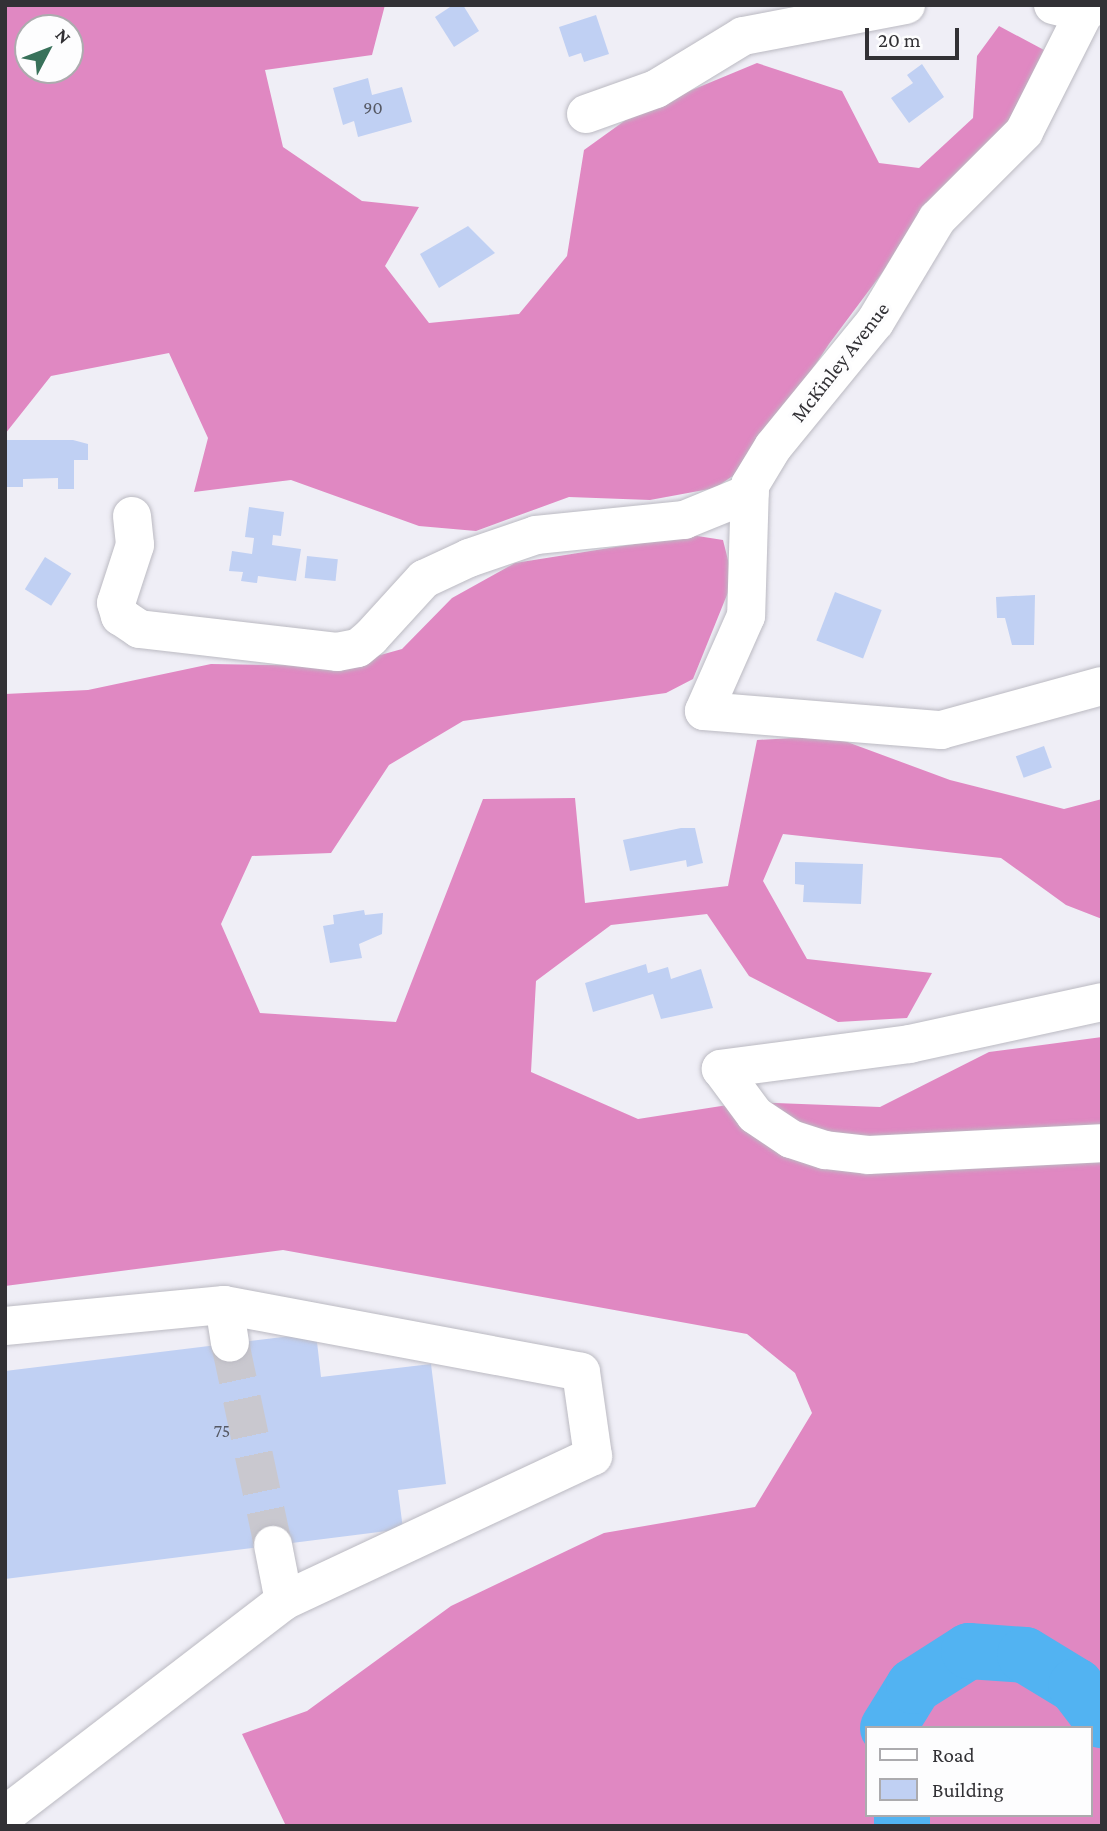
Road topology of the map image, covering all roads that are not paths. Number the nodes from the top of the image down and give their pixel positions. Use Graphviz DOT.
graph roads {
  1 [pos="906,5"];
  2 [pos="1078,8"];
  3 [pos="586,114"];
  4 [pos="750,493"];
  5 [pos="132,516"];
  6 [pos="1102,686"];
  7 [pos="1102,1002"];
  8 [pos="1102,1143"];
  9 [pos="224,1305"];
  10 [pos="5,1326"];
  11 [pos="230,1343"];
  12 [pos="273,1545"];
  13 [pos="284,1601"];
  14 [pos="5,1815"];
  1 -- 3 [label="street"];
  2 -- 4 [label="street, McKinley Avenue"];
  4 -- 5 [label="street"];
  4 -- 6 [label="street, McKinley Avenue"];
  7 -- 8 [label="street"];
  9 -- 10 [label="street"];
  9 -- 11 [label="street"];
  9 -- 13 [label="street"];
  12 -- 13 [label="street"];
  13 -- 14 [label="street"];
}
